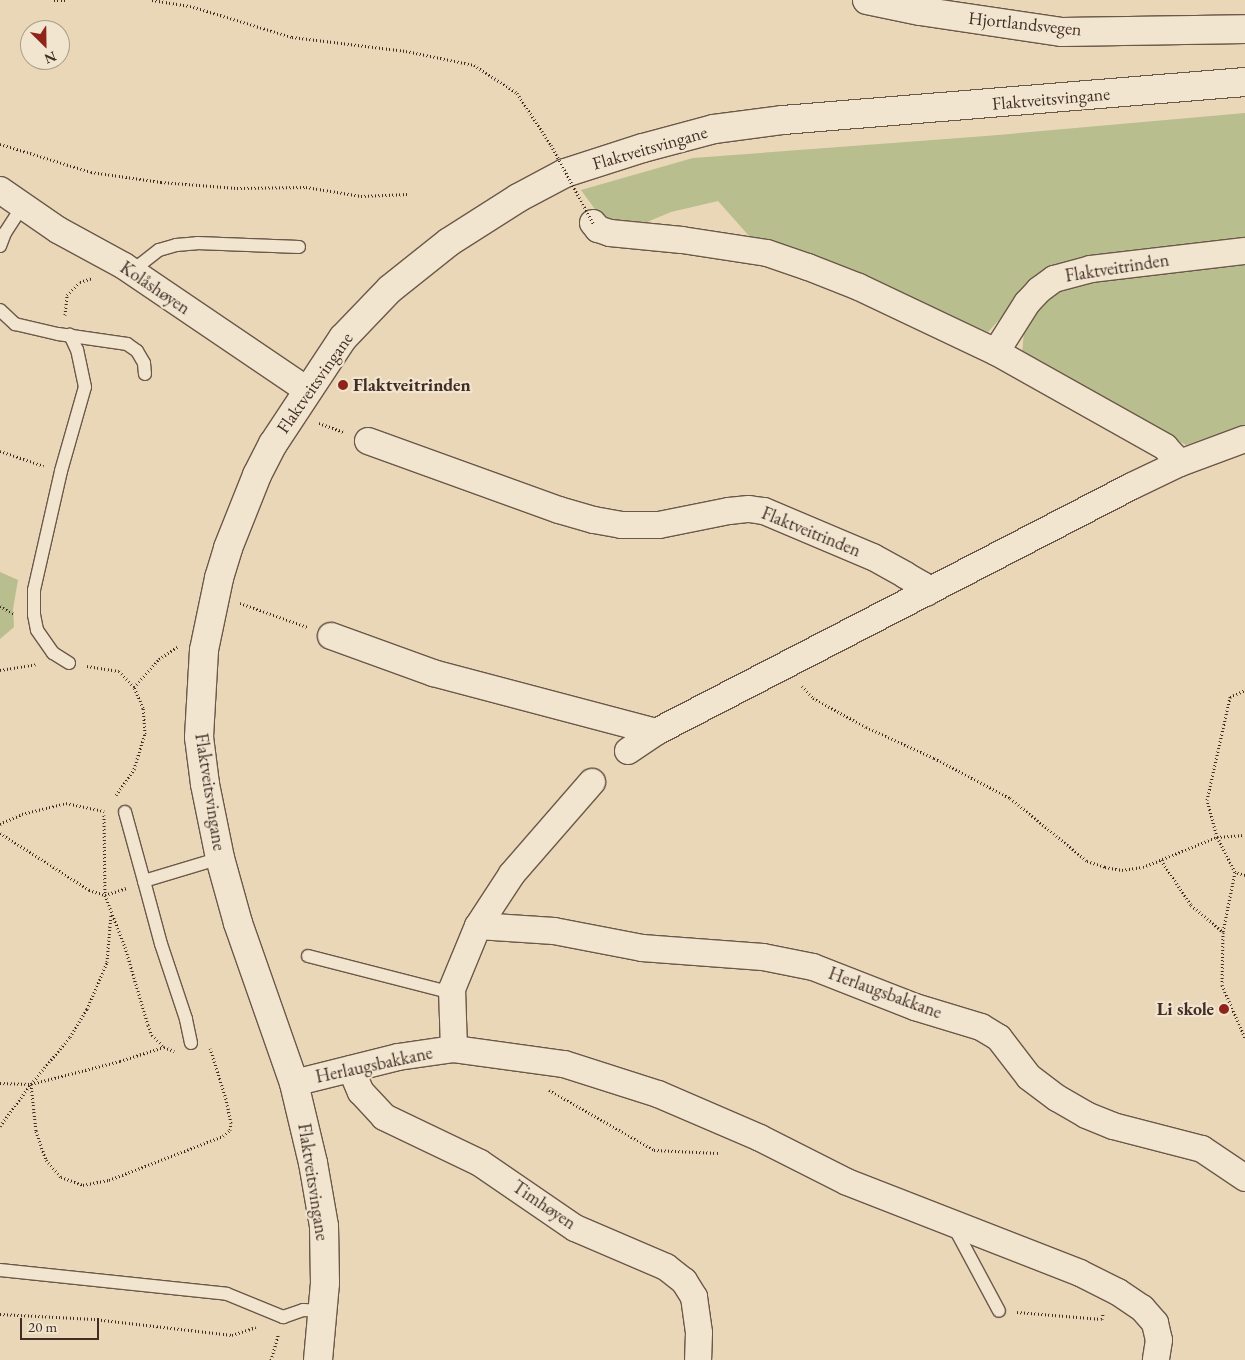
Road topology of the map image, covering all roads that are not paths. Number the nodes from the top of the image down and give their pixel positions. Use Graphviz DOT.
graph roads {
  1 [pos="867,0"];
  2 [pos="1245,29"];
  3 [pos="1245,82"];
  4 [pos="0,190"];
  5 [pos="23,205"];
  6 [pos="593,223"];
  7 [pos="2,233"];
  8 [pos="0,246"];
  9 [pos="298,247"];
  10 [pos="1245,251"];
  11 [pos="128,268"];
  12 [pos="0,310"];
  13 [pos="70,335"];
  14 [pos="996,352"];
  15 [pos="145,374"];
  16 [pos="300,401"];
  17 [pos="1245,439"];
  18 [pos="368,441"];
  19 [pos="1180,463"];
  20 [pos="928,593"];
  21 [pos="331,636"];
  22 [pos="68,663"];
  23 [pos="656,732"];
  24 [pos="628,751"];
  25 [pos="592,782"];
  26 [pos="125,812"];
  27 [pos="220,858"];
  28 [pos="144,881"];
  29 [pos="478,926"];
  30 [pos="308,956"];
  31 [pos="452,993"];
  32 [pos="196,1046"];
  33 [pos="454,1049"];
  34 [pos="351,1069"];
  35 [pos="294,1083"];
  36 [pos="1245,1178"];
  37 [pos="952,1224"];
  38 [pos="0,1270"];
  39 [pos="998,1310"];
  40 [pos="324,1311"];
  41 [pos="318,1360"];
  42 [pos="698,1360"];
  43 [pos="1156,1360"];
  1 -- 2 [label="main road, Hjortlandsvegen"];
  3 -- 16 [label="main road, Flaktveitsvingane"];
  4 -- 5 [label="street, Kolåshøyen"];
  5 -- 7 [label="lane"];
  5 -- 11 [label="street, Kolåshøyen"];
  6 -- 14 [label="street"];
  7 -- 8 [label="lane"];
  9 -- 11 [label="lane"];
  10 -- 14 [label="street, Flaktveitrinden"];
  11 -- 16 [label="street, Kolåshøyen"];
  12 -- 13 [label="lane"];
  13 -- 15 [label="lane"];
  13 -- 22 [label="lane"];
  14 -- 19 [label="street"];
  16 -- 27 [label="main road, Flaktveitsvingane"];
  17 -- 19 [label="street"];
  18 -- 20 [label="street, Flaktveitrinden"];
  19 -- 20 [label="street"];
  20 -- 23 [label="street"];
  21 -- 23 [label="street"];
  23 -- 24 [label="street"];
  25 -- 29 [label="street, Herlaugsbakkane"];
  26 -- 28 [label="lane"];
  27 -- 28 [label="lane"];
  27 -- 35 [label="main road, Flaktveitsvingane"];
  28 -- 32 [label="lane"];
  29 -- 31 [label="street, Herlaugsbakkane"];
  29 -- 36 [label="street, Herlaugsbakkane"];
  30 -- 31 [label="lane"];
  31 -- 33 [label="street, Herlaugsbakkane"];
  33 -- 34 [label="street, Herlaugsbakkane"];
  33 -- 37 [label="street, Herlaugsbakkane"];
  34 -- 35 [label="street, Herlaugsbakkane"];
  34 -- 42 [label="street, Timhøyen"];
  35 -- 40 [label="main road, Flaktveitsvingane"];
  37 -- 39 [label="lane"];
  37 -- 43 [label="street, Herlaugsbakkane"];
  38 -- 40 [label="lane"];
  40 -- 41 [label="main road, Flaktveitsvingane"];
}
